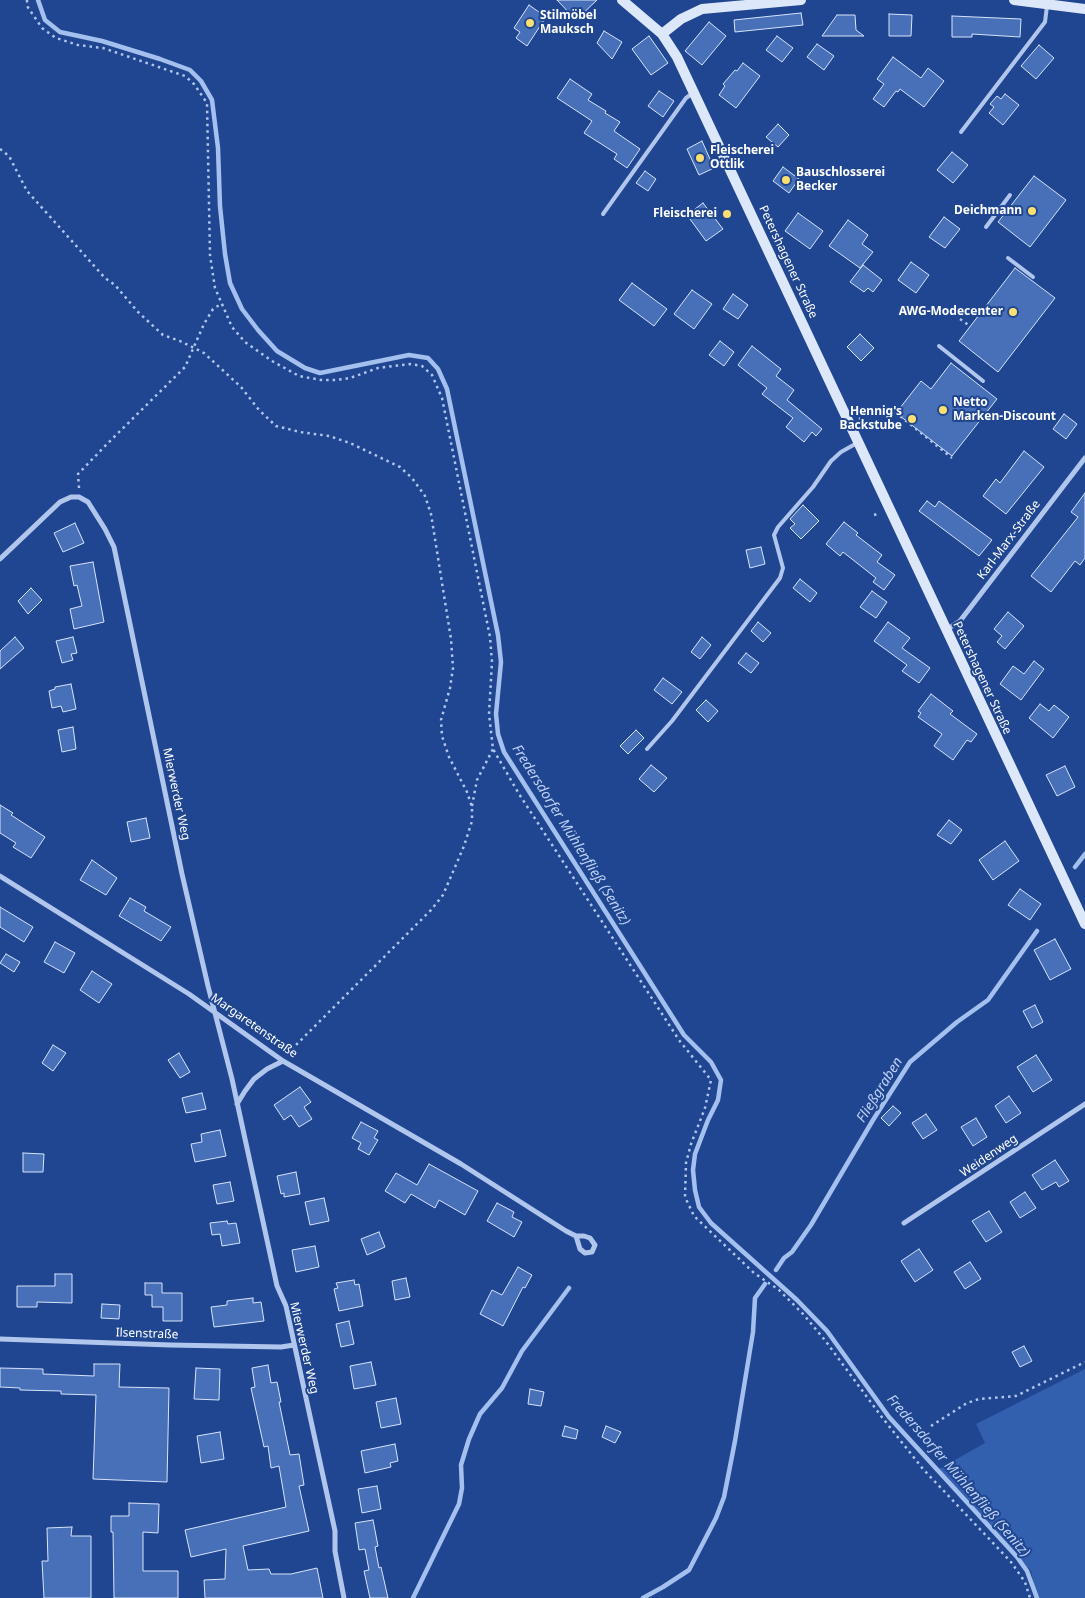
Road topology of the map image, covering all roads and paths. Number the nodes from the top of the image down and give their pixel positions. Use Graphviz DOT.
graph roads {
  1 [pos="26,0"];
  2 [pos="622,0"];
  3 [pos="801,0"];
  4 [pos="1014,0"];
  5 [pos="1047,4"];
  6 [pos="1085,9"];
  7 [pos="662,34"];
  8 [pos="694,92"];
  9 [pos="961,132"];
  10 [pos="0,149"];
  11 [pos="1010,195"];
  12 [pos="603,214"];
  13 [pos="986,227"];
  14 [pos="1008,258"];
  15 [pos="1034,277"];
  16 [pos="221,304"];
  17 [pos="960,318"];
  18 [pos="970,326"];
  19 [pos="939,346"];
  20 [pos="194,347"];
  21 [pos="983,381"];
  22 [pos="894,404"];
  23 [pos="858,442"];
  24 [pos="952,458"];
  25 [pos="1085,458"];
  26 [pos="79,497"];
  27 [pos="0,559"];
  28 [pos="946,630"];
  29 [pos="493,749"];
  30 [pos="647,749"];
  31 [pos="472,807"];
  32 [pos="0,876"];
  33 [pos="1085,924"];
  34 [pos="216,1013"];
  35 [pos="283,1061"];
  36 [pos="237,1104"];
  37 [pos="1085,1104"];
  38 [pos="904,1223"];
  39 [pos="576,1236"];
  40 [pos="0,1339"];
  41 [pos="294,1344"];
  42 [pos="1085,1362"];
  43 [pos="930,1426"];
  44 [pos="344,1598"];
  45 [pos="1030,1598"];
  1 -- 16 [label="path"];
  2 -- 7 [label="street, Petershagener Straße"];
  3 -- 7 [label="street"];
  4 -- 5 [label="street"];
  5 -- 6 [label="street"];
  5 -- 9 [label="lane"];
  7 -- 8 [label="street, Petershagener Straße"];
  8 -- 12 [label="lane"];
  8 -- 23 [label="street, Petershagener Straße"];
  10 -- 20 [label="path"];
  11 -- 13 [label="lane"];
  14 -- 15 [label="lane"];
  16 -- 20 [label="path"];
  16 -- 29 [label="path"];
  17 -- 18 [label="path"];
  19 -- 21 [label="lane"];
  20 -- 26 [label="path"];
  20 -- 31 [label="path"];
  22 -- 24 [label="path"];
  23 -- 28 [label="street, Petershagener Straße"];
  23 -- 30 [label="lane"];
  25 -- 28 [label="street, Karl-Marx-Straße"];
  26 -- 27 [label="street"];
  26 -- 34 [label="street, Mierwerder Weg"];
  28 -- 33 [label="street, Petershagener Straße"];
  29 -- 31 [label="path"];
  29 -- 45 [label="path"];
  31 -- 35 [label="path"];
  32 -- 34 [label="street, Margaretenstraße"];
  34 -- 35 [label="street, Margaretenstraße"];
  34 -- 36 [label="street, Mierwerder Weg"];
  35 -- 36 [label="street"];
  35 -- 39 [label="street, Margaretenstraße"];
  36 -- 41 [label="street, Mierwerder Weg"];
  37 -- 38 [label="street, Weidenweg"];
  40 -- 41 [label="street, Ilsenstraße"];
  41 -- 44 [label="street, Mierwerder Weg"];
  42 -- 43 [label="path"];
}
